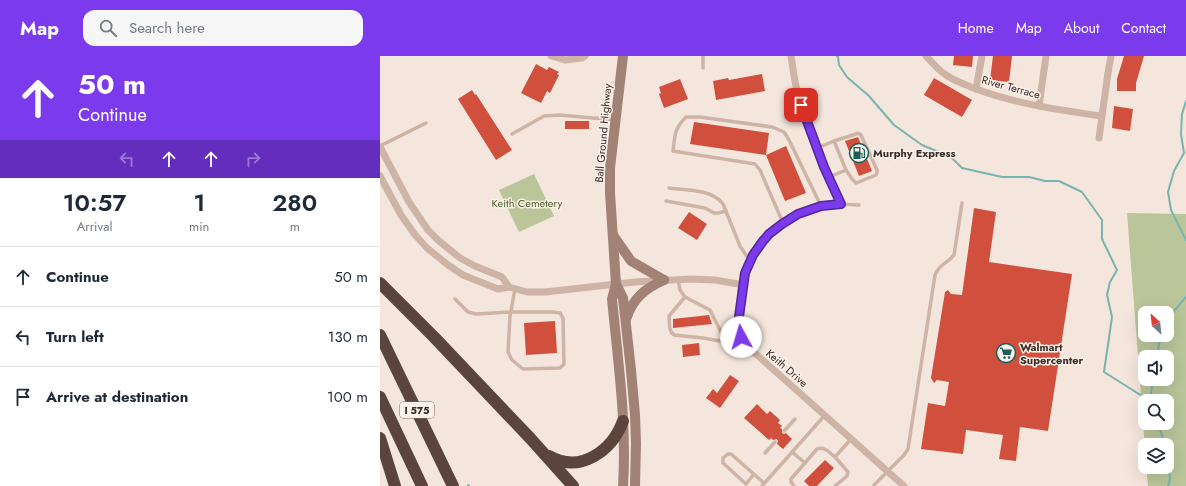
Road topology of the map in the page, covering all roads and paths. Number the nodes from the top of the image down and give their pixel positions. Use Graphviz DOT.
graph roads {
  1 [pos="552,56"];
  2 [pos="585,56"];
  3 [pos="623,56"];
  4 [pos="703,56"];
  5 [pos="791,56"];
  6 [pos="926,56"];
  7 [pos="982,56"];
  8 [pos="1046,56"];
  9 [pos="1111,56"];
  10 [pos="703,68"];
  11 [pos="976,89"];
  12 [pos="1039,106"];
  13 [pos="1101,116"];
  14 [pos="616,120"];
  15 [pos="426,123"];
  16 [pos="512,134"];
  17 [pos="1099,138"];
  18 [pos="834,141"];
  19 [pos="380,146"];
  20 [pos="817,148"];
  21 [pos="846,170"];
  22 [pos="380,176"];
  23 [pos="829,177"];
  24 [pos="669,188"];
  25 [pos="666,201"];
  26 [pos="962,203"];
  27 [pos="841,204"];
  28 [pos="859,205"];
  29 [pos="821,206"];
  30 [pos="726,211"];
  31 [pos="783,223"];
  32 [pos="612,234"];
  33 [pos="750,261"];
  34 [pos="678,279"];
  35 [pos="664,280"];
  36 [pos="380,282"];
  37 [pos="616,284"];
  38 [pos="744,284"];
  39 [pos="512,288"];
  40 [pos="684,297"];
  41 [pos="455,299"];
  42 [pos="511,312"];
  43 [pos="626,321"];
  44 [pos="380,335"];
  45 [pos="741,337"];
  46 [pos="726,342"];
  47 [pos="380,397"];
  48 [pos="825,415"];
  49 [pos="795,419"];
  50 [pos="623,421"];
  51 [pos="784,431"];
  52 [pos="380,438"];
  53 [pos="851,438"];
  54 [pos="775,442"];
  55 [pos="792,452"];
  56 [pos="765,453"];
  57 [pos="544,454"];
  58 [pos="835,457"];
  59 [pos="805,463"];
  60 [pos="887,471"];
  61 [pos="754,474"];
  62 [pos="763,484"];
  63 [pos="874,485"];
  64 [pos="395,486"];
  65 [pos="422,486"];
  66 [pos="453,486"];
  67 [pos="573,486"];
  68 [pos="623,486"];
  69 [pos="635,486"];
  70 [pos="794,486"];
  71 [pos="835,486"];
  72 [pos="904,486"];
  1 -- 2 [label="street"];
  3 -- 14 [label="main road, Ball Ground Highway"];
  4 -- 10 [label="lane"];
  5 -- 20 [label="street"];
  6 -- 11 [label="street, River Terrace"];
  7 -- 11 [label="street"];
  8 -- 12 [label="street"];
  9 -- 13 [label="street"];
  11 -- 12 [label="street, River Terrace"];
  12 -- 13 [label="street, River Terrace"];
  13 -- 17 [label="street"];
  14 -- 16 [label="lane"];
  14 -- 32 [label="main road, Ball Ground Highway"];
  15 -- 19 [label="lane"];
  18 -- 20 [label="lane"];
  18 -- 21 [label="lane"];
  18 -- 21 [label="lane"];
  19 -- 39 [label="street"];
  20 -- 23 [label="street"];
  21 -- 23 [label="lane"];
  22 -- 39 [label="street"];
  23 -- 27 [label="street"];
  24 -- 30 [label="lane"];
  25 -- 30 [label="lane"];
  26 -- 60 [label="lane"];
  27 -- 28 [label="lane"];
  27 -- 29 [label="lane"];
  29 -- 31 [label="lane"];
  29 -- 31 [label="lane"];
  30 -- 33 [label="lane"];
  31 -- 33 [label="lane"];
  32 -- 35 [label="main road"];
  32 -- 37 [label="main road, Ball Ground Highway"];
  33 -- 38 [label="lane"];
  34 -- 35 [label="street"];
  34 -- 38 [label="street"];
  34 -- 40 [label="lane"];
  35 -- 37 [label="street"];
  35 -- 43 [label="main road"];
  36 -- 57 [label="highway"];
  37 -- 39 [label="street"];
  37 -- 43 [label="main road, Ball Ground Highway"];
  37 -- 50 [label="main road, Ball Ground Highway"];
  38 -- 45 [label="street"];
  39 -- 42 [label="lane"];
  40 -- 46 [label="lane"];
  40 -- 46 [label="lane"];
  41 -- 42 [label="lane"];
  42 -- 42 [label="lane"];
  43 -- 69 [label="main road, Ball Ground Highway"];
  44 -- 66 [label="highway, I 575"];
  45 -- 46 [label="lane"];
  45 -- 48 [label="street, Keith Drive"];
  47 -- 65 [label="highway, I 575"];
  48 -- 53 [label="street, Keith Drive"];
  48 -- 55 [label="lane"];
  49 -- 51 [label="lane"];
  50 -- 57 [label="highway"];
  50 -- 68 [label="main road, Ball Ground Highway"];
  52 -- 64 [label="highway"];
  53 -- 58 [label="lane"];
  53 -- 60 [label="street, Keith Drive"];
  54 -- 56 [label="lane"];
  55 -- 59 [label="lane"];
  55 -- 62 [label="lane"];
  57 -- 67 [label="highway"];
  58 -- 59 [label="lane"];
  58 -- 71 [label="lane"];
  59 -- 70 [label="lane"];
  60 -- 63 [label="lane"];
  60 -- 72 [label="street, Keith Drive"];
  61 -- 61 [label="lane"];
  61 -- 62 [label="lane"];
}
